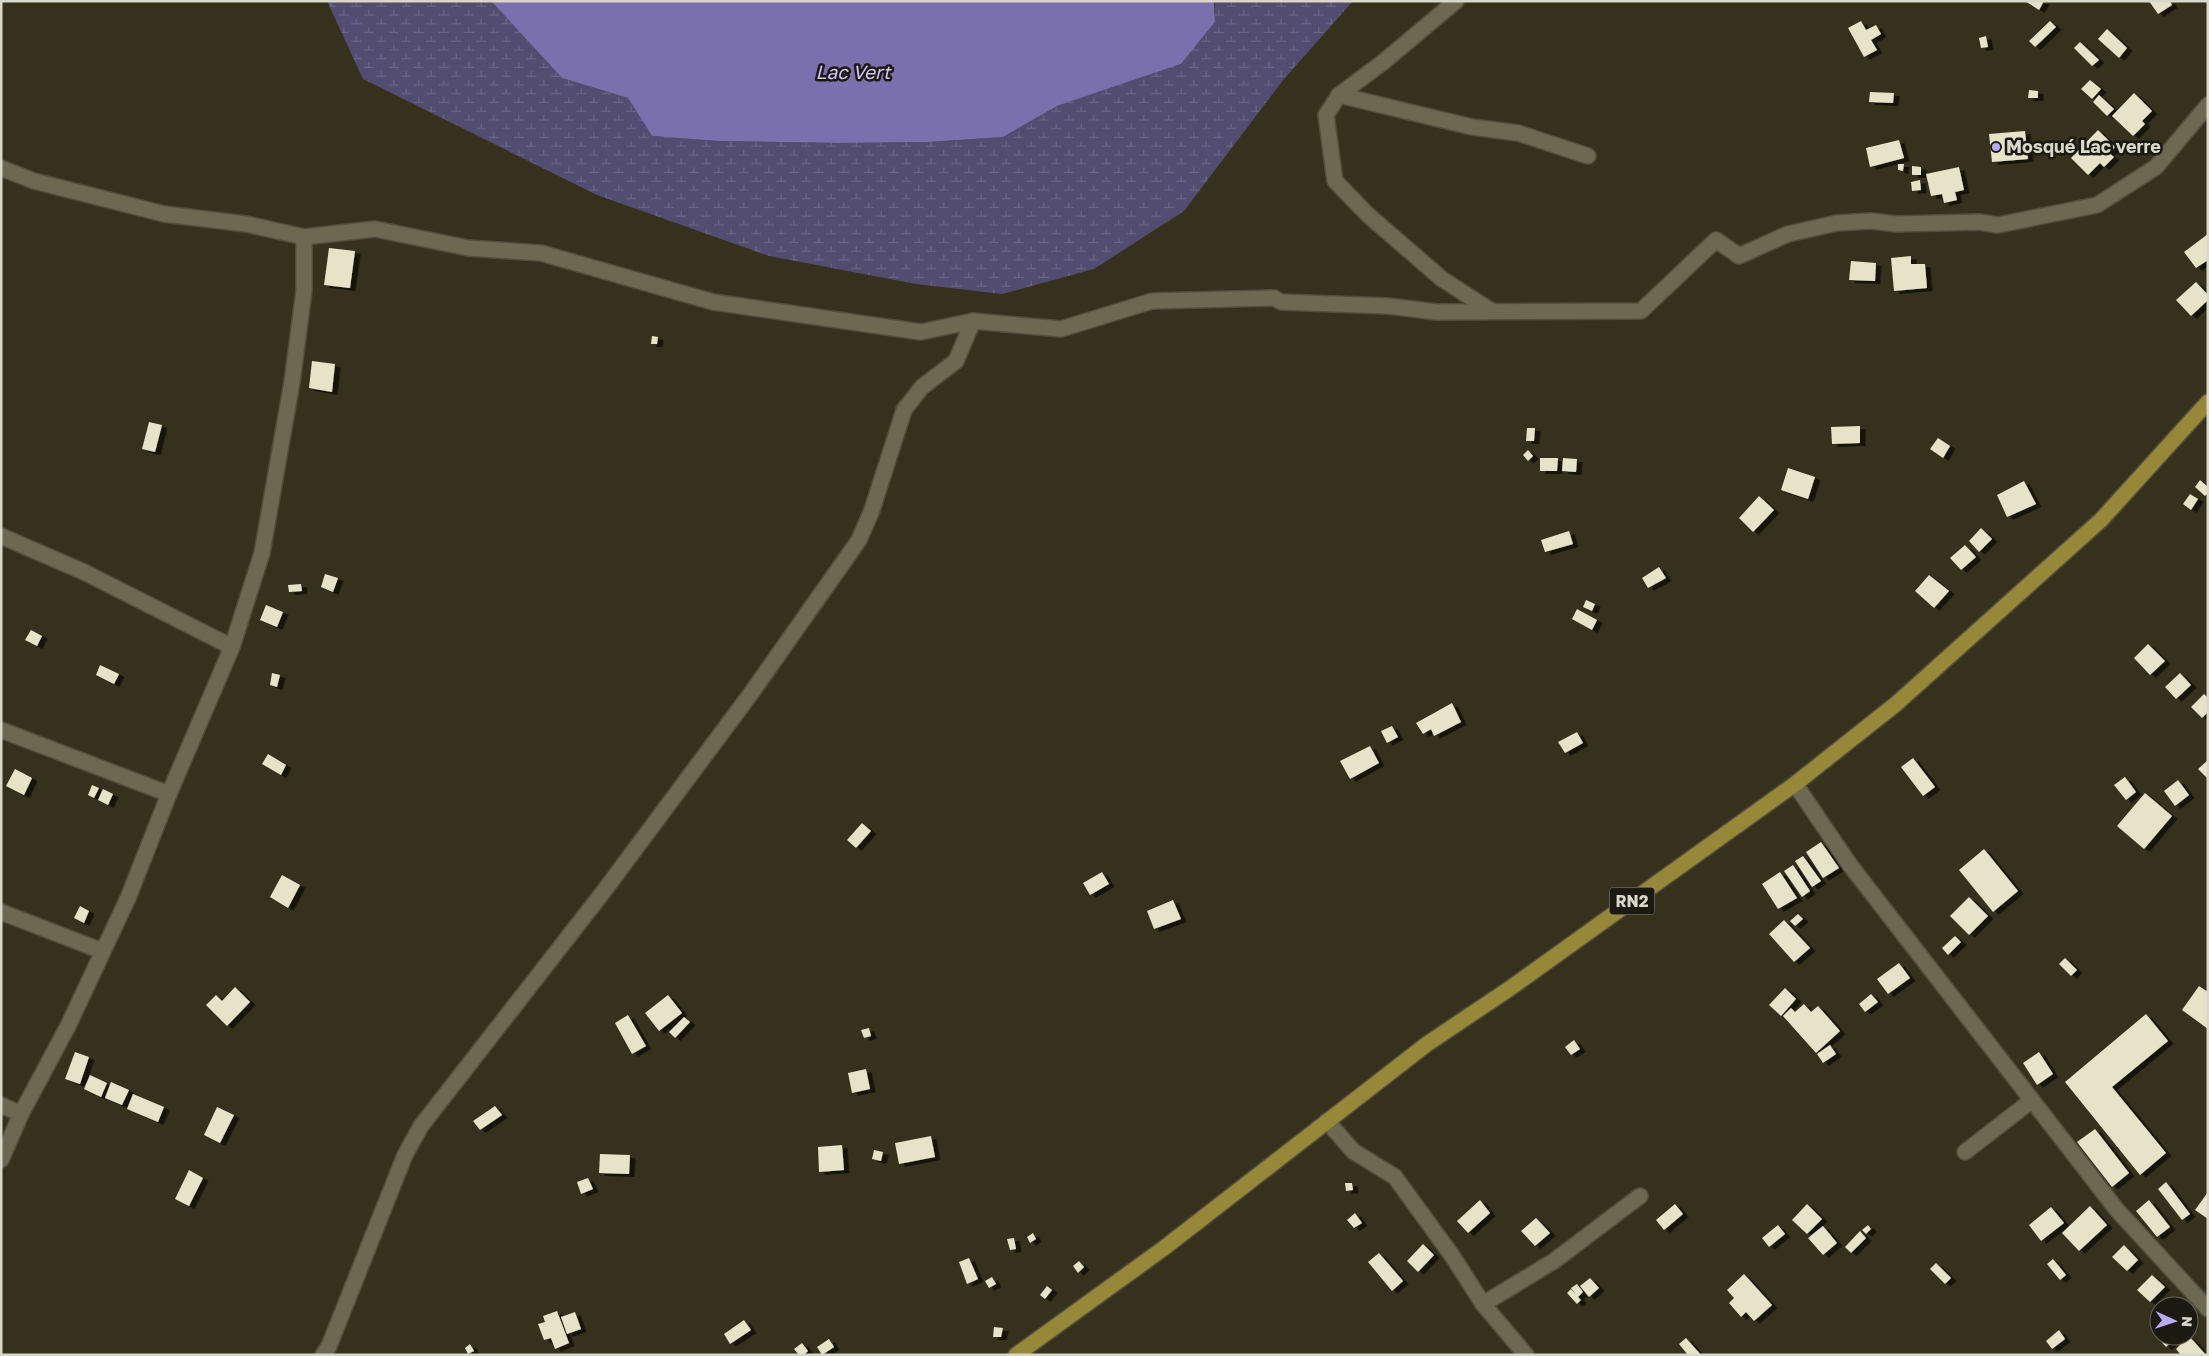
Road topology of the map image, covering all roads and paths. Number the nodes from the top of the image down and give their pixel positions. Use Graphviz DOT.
graph roads {
  1 [pos="1456,1"];
  2 [pos="1339,94"];
  3 [pos="2208,105"];
  4 [pos="1588,156"];
  5 [pos="1,168"];
  6 [pos="304,237"];
  7 [pos="1490,310"];
  8 [pos="973,321"];
  9 [pos="2208,402"];
  10 [pos="1,536"];
  11 [pos="232,647"];
  12 [pos="1,730"];
  13 [pos="1795,784"];
  14 [pos="169,794"];
  15 [pos="1,912"];
  16 [pos="102,951"];
  17 [pos="2031,1101"];
  18 [pos="1,1105"];
  19 [pos="21,1114"];
  20 [pos="1327,1121"];
  21 [pos="1965,1152"];
  22 [pos="1,1160"];
  23 [pos="1640,1196"];
  24 [pos="1483,1304"];
  25 [pos="2208,1309"];
  26 [pos="324,1355"];
  27 [pos="1016,1355"];
  28 [pos="1526,1355"];
  1 -- 2 [label="street"];
  2 -- 4 [label="street"];
  2 -- 7 [label="street"];
  3 -- 7 [label="street"];
  5 -- 6 [label="street"];
  6 -- 8 [label="street"];
  6 -- 11 [label="street"];
  7 -- 8 [label="street"];
  8 -- 26 [label="street"];
  9 -- 13 [label="highway, RN2"];
  10 -- 11 [label="street"];
  11 -- 14 [label="street"];
  12 -- 14 [label="street"];
  13 -- 17 [label="street"];
  13 -- 20 [label="highway, RN2"];
  14 -- 16 [label="street"];
  15 -- 16 [label="street"];
  16 -- 19 [label="street"];
  17 -- 21 [label="street"];
  17 -- 25 [label="street"];
  18 -- 19 [label="street"];
  19 -- 22 [label="street"];
  20 -- 24 [label="street"];
  20 -- 27 [label="highway, RN2"];
  23 -- 24 [label="street"];
  24 -- 28 [label="street"];
}
